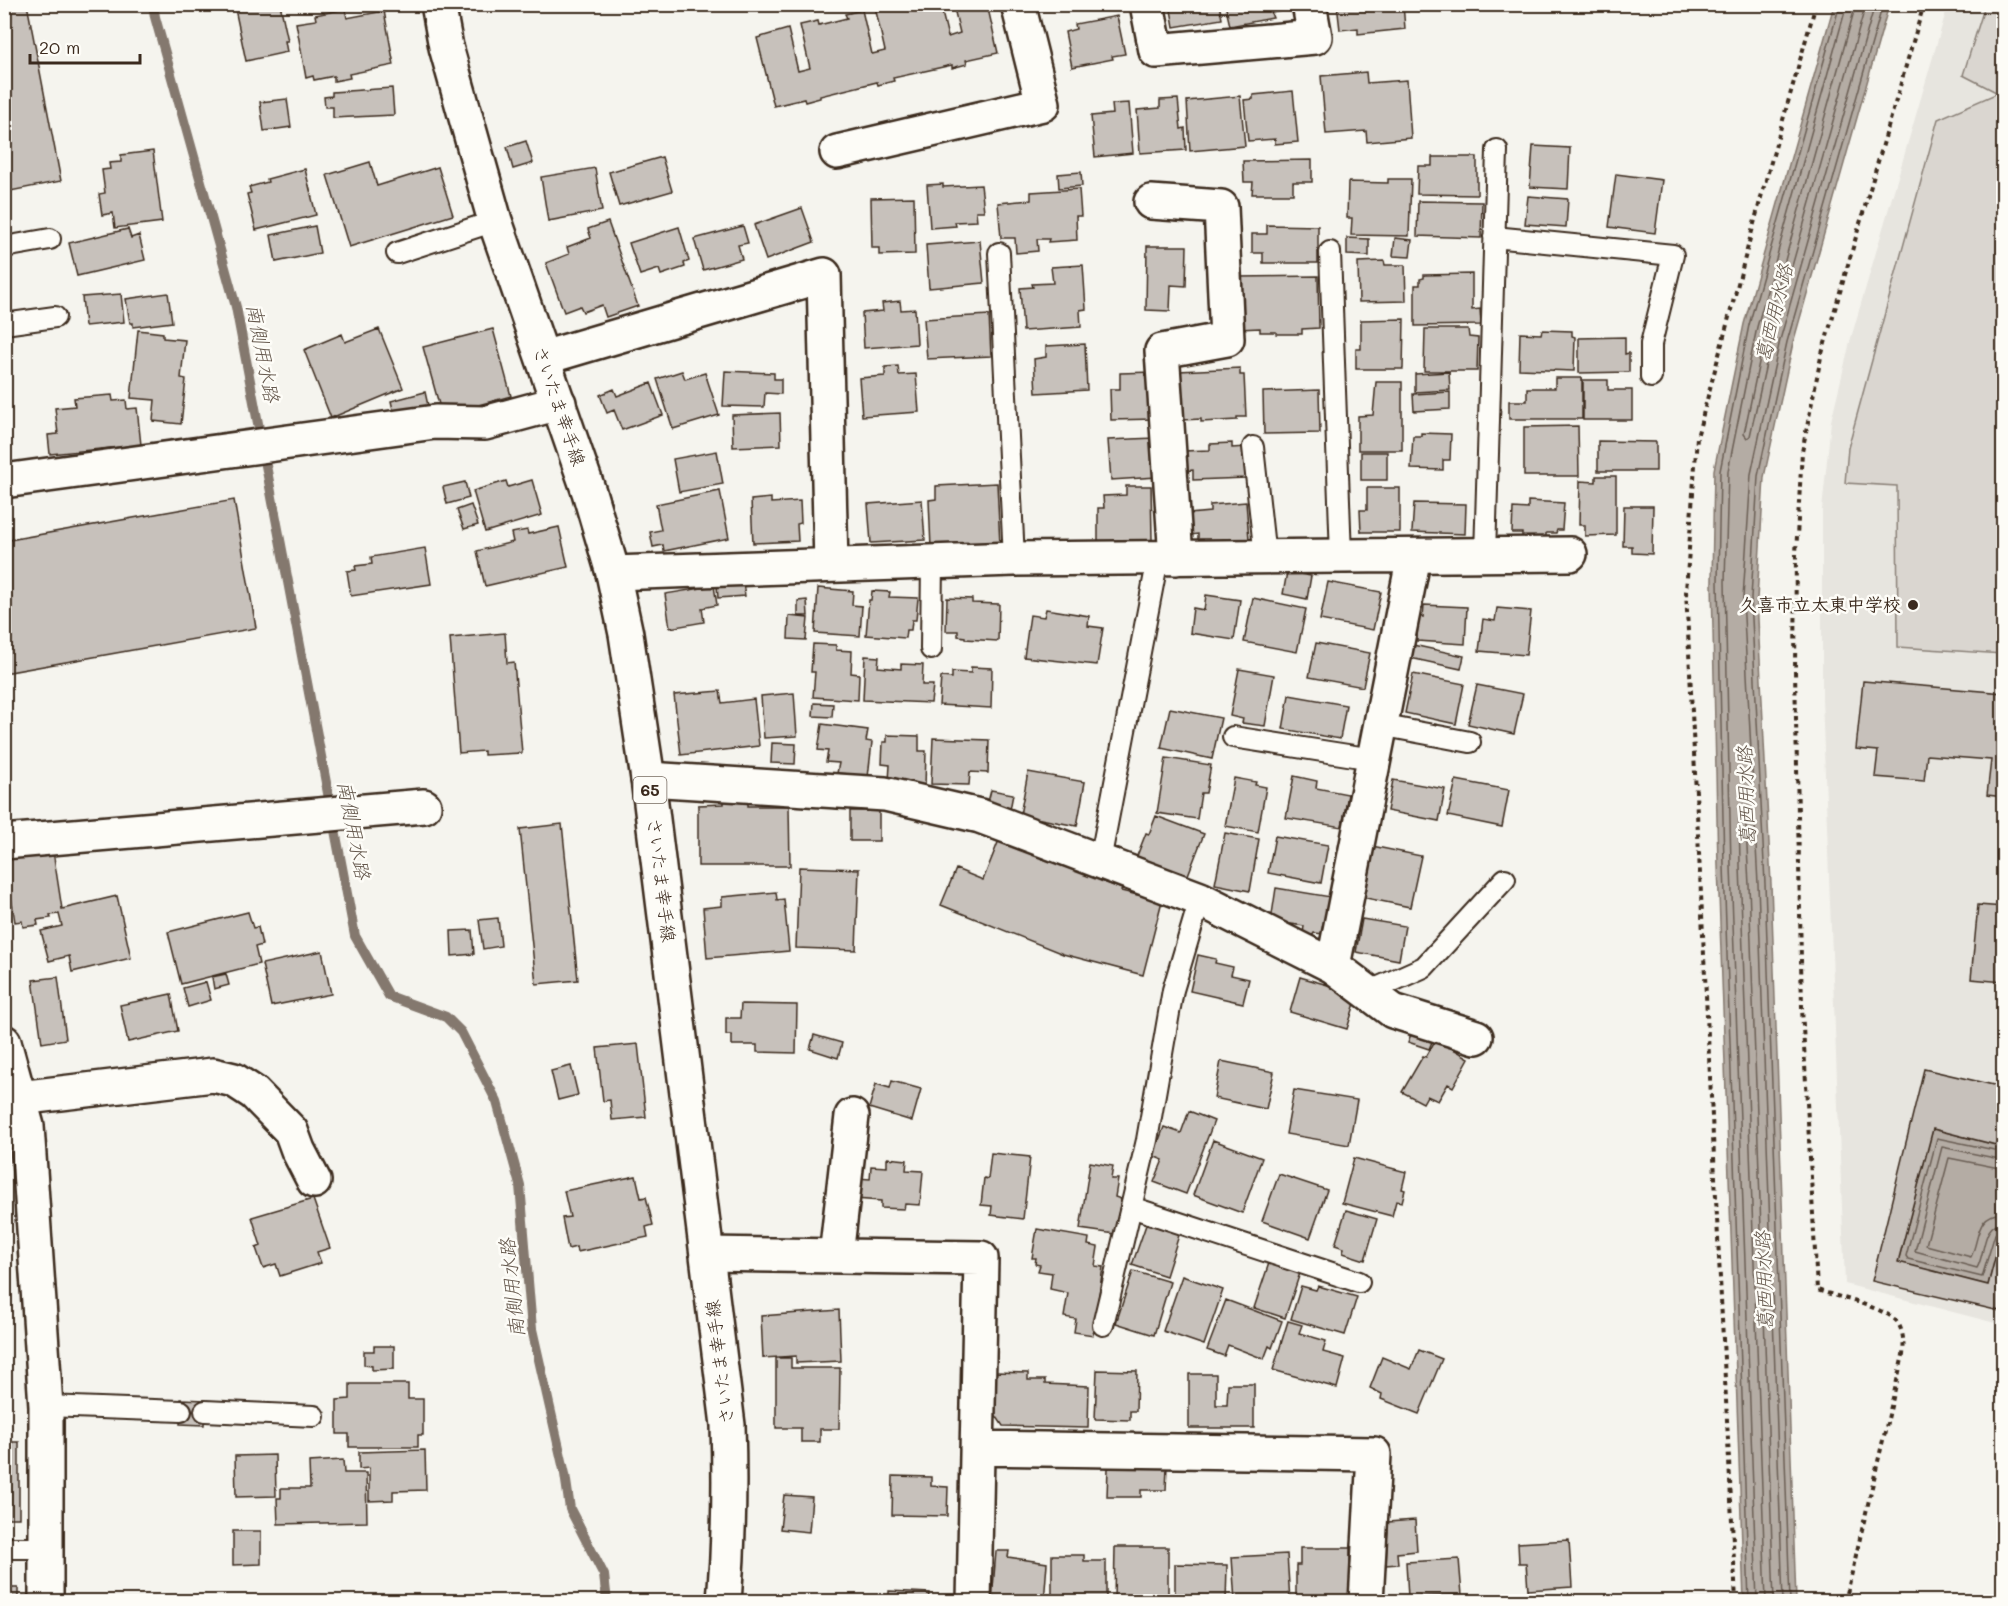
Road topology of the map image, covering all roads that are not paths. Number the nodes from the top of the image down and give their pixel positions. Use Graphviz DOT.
graph roads {
  1 [pos="438,4"];
  2 [pos="1018,4"];
  3 [pos="1147,4"];
  4 [pos="1309,4"];
  5 [pos="1497,150"];
  6 [pos="837,152"];
  7 [pos="1151,202"];
  8 [pos="495,221"];
  9 [pos="1494,237"];
  10 [pos="50,239"];
  11 [pos="4,247"];
  12 [pos="1330,252"];
  13 [pos="397,253"];
  14 [pos="999,253"];
  15 [pos="54,316"];
  16 [pos="4,324"];
  17 [pos="543,358"];
  18 [pos="1651,377"];
  19 [pos="559,403"];
  20 [pos="1253,447"];
  21 [pos="4,481"];
  22 [pos="1570,554"];
  23 [pos="1485,555"];
  24 [pos="1341,556"];
  25 [pos="1414,556"];
  26 [pos="1265,557"];
  27 [pos="1167,558"];
  28 [pos="1014,559"];
  29 [pos="932,561"];
  30 [pos="831,565"];
  31 [pos="613,573"];
  32 [pos="931,649"];
  33 [pos="1380,725"];
  34 [pos="1233,737"];
  35 [pos="1470,742"];
  36 [pos="1373,759"];
  37 [pos="648,779"];
  38 [pos="424,807"];
  39 [pos="4,842"];
  40 [pos="1100,861"];
  41 [pos="1505,879"];
  42 [pos="1200,899"];
  43 [pos="1333,966"];
  44 [pos="1368,992"];
  45 [pos="1476,1037"];
  46 [pos="4,1042"];
  47 [pos="19,1098"];
  48 [pos="852,1116"];
  49 [pos="314,1181"];
  50 [pos="1131,1207"];
  51 [pos="708,1254"];
  52 [pos="836,1256"];
  53 [pos="1359,1282"];
  54 [pos="1103,1325"];
  55 [pos="46,1406"];
  56 [pos="181,1411"];
  57 [pos="205,1412"];
  58 [pos="314,1416"];
  59 [pos="977,1448"];
  60 [pos="4,1548"];
  61 [pos="47,1548"];
  62 [pos="46,1602"];
  63 [pos="724,1602"];
  64 [pos="974,1602"];
  65 [pos="1366,1602"];
  1 -- 8 [label="street, さいたま幸手線 / 65"];
  2 -- 6 [label="street"];
  3 -- 4 [label="street"];
  5 -- 9 [label="lane"];
  7 -- 27 [label="street"];
  8 -- 13 [label="lane"];
  8 -- 17 [label="street, さいたま幸手線 / 65"];
  9 -- 18 [label="lane"];
  9 -- 23 [label="lane"];
  10 -- 11 [label="lane"];
  12 -- 24 [label="lane"];
  14 -- 28 [label="lane"];
  15 -- 16 [label="lane"];
  17 -- 19 [label="street, さいたま幸手線 / 65"];
  17 -- 30 [label="street"];
  19 -- 21 [label="street"];
  19 -- 31 [label="street, さいたま幸手線 / 65"];
  20 -- 26 [label="lane"];
  22 -- 23 [label="street"];
  23 -- 25 [label="street"];
  24 -- 25 [label="street"];
  24 -- 26 [label="street"];
  25 -- 33 [label="street"];
  26 -- 27 [label="street"];
  27 -- 28 [label="street"];
  27 -- 40 [label="lane"];
  28 -- 29 [label="street"];
  29 -- 30 [label="street"];
  29 -- 32 [label="lane"];
  30 -- 31 [label="street"];
  31 -- 37 [label="street, さいたま幸手線 / 65"];
  33 -- 35 [label="lane"];
  33 -- 36 [label="street"];
  34 -- 36 [label="lane"];
  36 -- 43 [label="street"];
  37 -- 40 [label="street"];
  37 -- 51 [label="street, さいたま幸手線 / 65"];
  38 -- 39 [label="street"];
  40 -- 42 [label="street"];
  41 -- 44 [label="lane"];
  42 -- 43 [label="street"];
  42 -- 50 [label="lane"];
  43 -- 44 [label="street"];
  44 -- 45 [label="street"];
  46 -- 47 [label="street"];
  47 -- 49 [label="street"];
  47 -- 55 [label="street"];
  48 -- 52 [label="street"];
  50 -- 53 [label="lane"];
  50 -- 54 [label="lane"];
  51 -- 52 [label="street"];
  51 -- 63 [label="street, さいたま幸手線 / 65"];
  52 -- 59 [label="street"];
  55 -- 56 [label="lane"];
  55 -- 61 [label="street"];
  57 -- 58 [label="lane"];
  59 -- 64 [label="street"];
  59 -- 65 [label="street"];
  60 -- 61 [label="lane"];
  61 -- 62 [label="street"];
}
